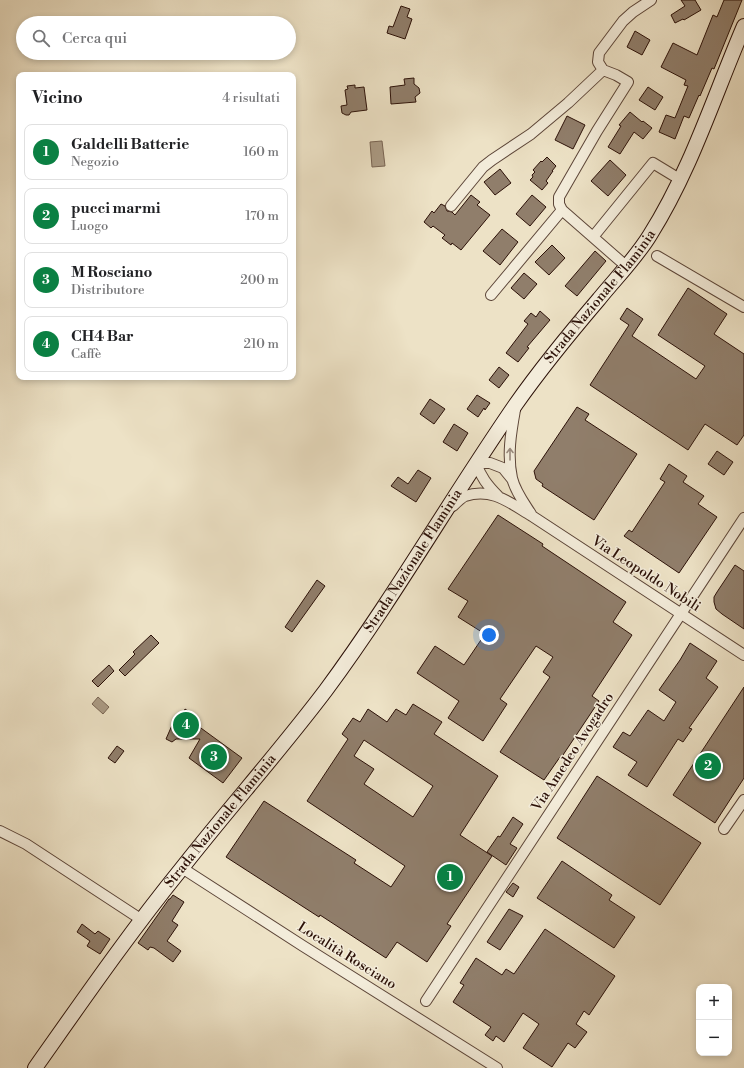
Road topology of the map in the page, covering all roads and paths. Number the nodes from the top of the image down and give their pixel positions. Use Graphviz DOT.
graph roads {
  1 [pos="651,0"];
  2 [pos="743,32"];
  3 [pos="603,70"];
  4 [pos="681,180"];
  5 [pos="451,206"];
  6 [pos="562,210"];
  7 [pos="593,237"];
  8 [pos="657,256"];
  9 [pos="626,266"];
  10 [pos="491,295"];
  11 [pos="744,307"];
  12 [pos="516,405"];
  13 [pos="476,463"];
  14 [pos="512,479"];
  15 [pos="498,496"];
  16 [pos="446,511"];
  17 [pos="532,516"];
  18 [pos="744,518"];
  19 [pos="681,613"];
  20 [pos="744,655"];
  21 [pos="744,800"];
  22 [pos="724,829"];
  23 [pos="0,831"];
  24 [pos="182,868"];
  25 [pos="142,920"];
  26 [pos="426,1001"];
  27 [pos="35,1068"];
  28 [pos="497,1068"];
  1 -- 3 [label="street"];
  2 -- 4 [label="main road, Strada Nazionale Flaminia"];
  3 -- 5 [label="street"];
  3 -- 6 [label="street"];
  4 -- 7 [label="street"];
  4 -- 9 [label="main road, Strada Nazionale Flaminia"];
  6 -- 7 [label="street"];
  6 -- 10 [label="street"];
  7 -- 9 [label="street"];
  8 -- 11 [label="street"];
  9 -- 12 [label="main road, Strada Nazionale Flaminia"];
  12 -- 13 [label="main road, Strada Nazionale Flaminia"];
  14 -- 12 [label="street, Via Leopoldo Nobili, one-way"];
  13 -- 14 [label="street, Via Leopoldo Nobili"];
  13 -- 15 [label="street, Via Leopoldo Nobili"];
  13 -- 16 [label="main road, Strada Nazionale Flaminia"];
  14 -- 17 [label="street, Via Leopoldo Nobili"];
  15 -- 16 [label="street, Via Leopoldo Nobili"];
  15 -- 17 [label="street, Via Leopoldo Nobili"];
  16 -- 24 [label="main road, Strada Nazionale Flaminia"];
  17 -- 19 [label="street, Via Leopoldo Nobili"];
  18 -- 19 [label="street, Via Amedeo Avogadro"];
  19 -- 20 [label="street, Via Leopoldo Nobili"];
  19 -- 26 [label="street, Via Amedeo Avogadro"];
  21 -- 22 [label="street"];
  23 -- 25 [label="street"];
  24 -- 25 [label="main road, Strada Nazionale Flaminia"];
  24 -- 28 [label="street, Località Rosciano"];
  25 -- 27 [label="main road, Strada Nazionale Flaminia"];
}
